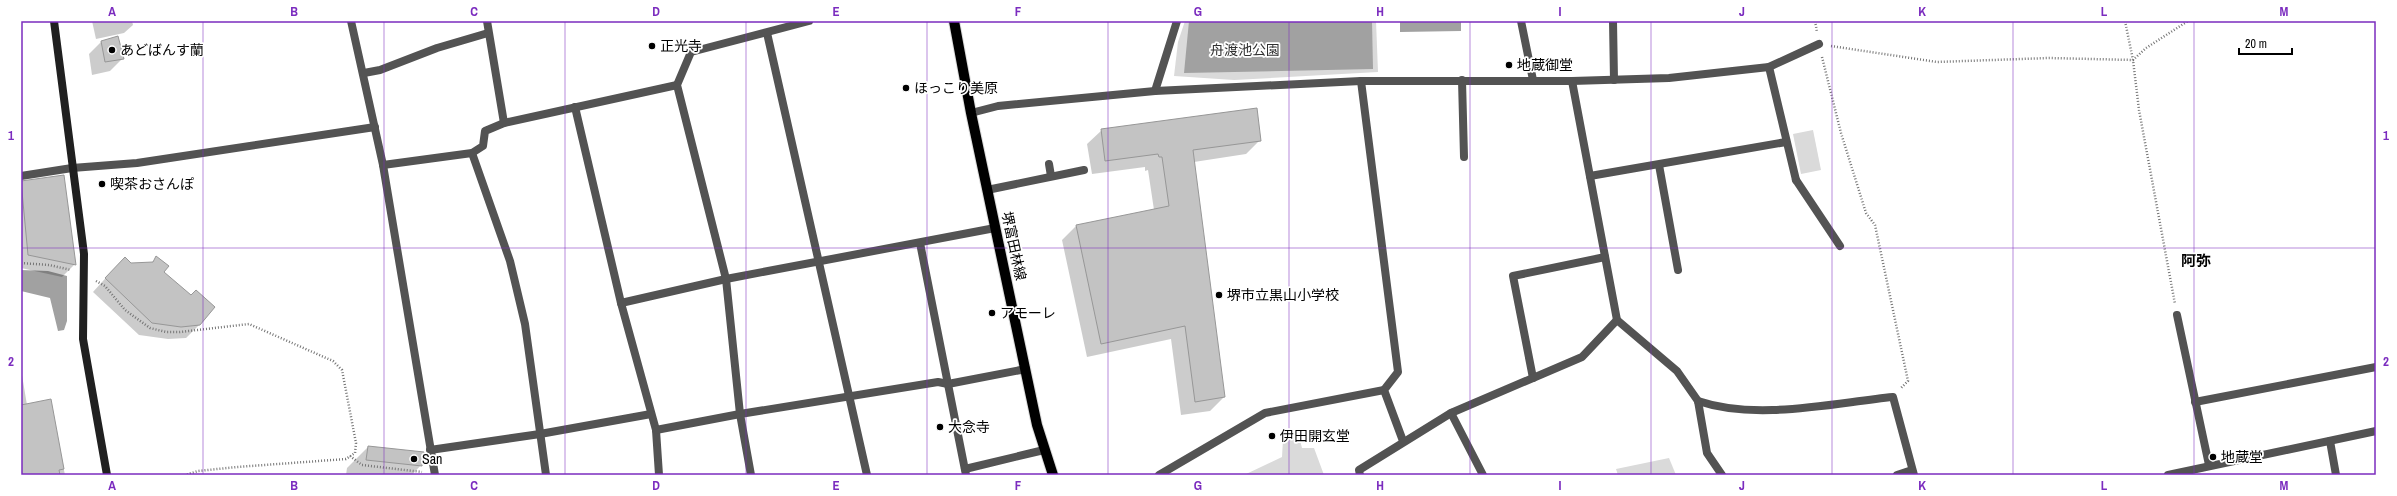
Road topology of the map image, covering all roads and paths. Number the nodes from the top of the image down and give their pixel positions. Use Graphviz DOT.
graph roads {
  1 [pos="54,21"];
  2 [pos="351,21"];
  3 [pos="487,21"];
  4 [pos="809,21"];
  5 [pos="954,21"];
  6 [pos="1177,21"];
  7 [pos="1521,21"];
  8 [pos="1613,21"];
  9 [pos="2126,21"];
  10 [pos="2188,21"];
  11 [pos="488,33"];
  12 [pos="767,33"];
  13 [pos="1819,44"];
  14 [pos="2133,60"];
  15 [pos="1769,67"];
  16 [pos="364,73"];
  17 [pos="1462,80"];
  18 [pos="1533,80"];
  19 [pos="1614,80"];
  20 [pos="1361,81"];
  21 [pos="1572,81"];
  22 [pos="677,85"];
  23 [pos="1155,90"];
  24 [pos="576,107"];
  25 [pos="971,113"];
  26 [pos="504,123"];
  27 [pos="375,127"];
  28 [pos="1786,142"];
  29 [pos="472,153"];
  30 [pos="1464,157"];
  31 [pos="1049,164"];
  32 [pos="383,165"];
  33 [pos="1658,165"];
  34 [pos="72,168"];
  35 [pos="1084,170"];
  36 [pos="21,176"];
  37 [pos="1051,176"];
  38 [pos="1590,176"];
  39 [pos="987,190"];
  40 [pos="995,228"];
  41 [pos="920,243"];
  42 [pos="1840,246"];
  43 [pos="1605,257"];
  44 [pos="820,262"];
  45 [pos="21,263"];
  46 [pos="1678,270"];
  47 [pos="85,277"];
  48 [pos="726,279"];
  49 [pos="621,303"];
  50 [pos="2177,314"];
  51 [pos="1617,320"];
  52 [pos="2376,367"];
  53 [pos="1026,369"];
  54 [pos="1532,378"];
  55 [pos="948,384"];
  56 [pos="1384,390"];
  57 [pos="848,397"];
  58 [pos="1893,397"];
  59 [pos="1698,401"];
  60 [pos="2195,402"];
  61 [pos="1451,413"];
  62 [pos="651,414"];
  63 [pos="740,414"];
  64 [pos="656,430"];
  65 [pos="2376,431"];
  66 [pos="540,434"];
  67 [pos="1404,441"];
  68 [pos="2330,441"];
  69 [pos="430,450"];
  70 [pos="1044,450"];
  71 [pos="350,456"];
  72 [pos="2208,465"];
  73 [pos="966,472"];
  74 [pos="1913,473"];
  75 [pos="434,474"];
  76 [pos="107,475"];
  77 [pos="185,475"];
  78 [pos="546,475"];
  79 [pos="659,475"];
  80 [pos="751,475"];
  81 [pos="867,475"];
  82 [pos="1053,475"];
  83 [pos="1159,475"];
  84 [pos="1360,475"];
  85 [pos="1483,475"];
  86 [pos="1722,475"];
  87 [pos="1897,475"];
  88 [pos="2168,475"];
  89 [pos="2336,475"];
  1 -- 34 [label="street"];
  2 -- 16 [label="street"];
  3 -- 11 [label="street"];
  4 -- 12 [label="street"];
  5 -- 25 [label="main road, 堺富田林線"];
  6 -- 23 [label="street"];
  7 -- 18 [label="street"];
  8 -- 19 [label="street"];
  9 -- 14 [label="path"];
  10 -- 14 [label="path"];
  11 -- 16 [label="street"];
  11 -- 26 [label="street"];
  12 -- 22 [label="street"];
  12 -- 44 [label="street"];
  13 -- 14 [label="path"];
  13 -- 15 [label="street"];
  13 -- 58 [label="path"];
  14 -- 50 [label="path"];
  15 -- 19 [label="street"];
  15 -- 28 [label="street"];
  16 -- 27 [label="street"];
  17 -- 18 [label="street"];
  17 -- 20 [label="street"];
  17 -- 30 [label="street"];
  18 -- 21 [label="street"];
  19 -- 21 [label="street"];
  20 -- 23 [label="street"];
  20 -- 56 [label="street"];
  21 -- 38 [label="street"];
  22 -- 24 [label="street"];
  22 -- 48 [label="street"];
  23 -- 25 [label="street"];
  24 -- 26 [label="street"];
  24 -- 49 [label="street"];
  25 -- 39 [label="main road, 堺富田林線"];
  26 -- 29 [label="street"];
  27 -- 32 [label="street"];
  27 -- 34 [label="street"];
  28 -- 33 [label="street"];
  28 -- 42 [label="street"];
  29 -- 32 [label="street"];
  29 -- 66 [label="street"];
  31 -- 37 [label="street"];
  32 -- 69 [label="street"];
  33 -- 38 [label="street"];
  33 -- 46 [label="street"];
  34 -- 36 [label="street"];
  34 -- 47 [label="street"];
  35 -- 37 [label="street"];
  37 -- 39 [label="street"];
  38 -- 43 [label="street"];
  39 -- 40 [label="main road, 堺富田林線"];
  40 -- 41 [label="street"];
  40 -- 53 [label="main road, 堺富田林線"];
  41 -- 44 [label="street"];
  41 -- 55 [label="street"];
  43 -- 51 [label="street"];
  43 -- 54 [label="street"];
  44 -- 48 [label="street"];
  44 -- 57 [label="street"];
  45 -- 47 [label="path"];
  47 -- 71 [label="path"];
  47 -- 76 [label="street"];
  48 -- 49 [label="street"];
  48 -- 63 [label="street"];
  49 -- 62 [label="street"];
  50 -- 60 [label="street"];
  51 -- 54 [label="street"];
  51 -- 59 [label="street"];
  52 -- 60 [label="street"];
  53 -- 55 [label="street"];
  53 -- 70 [label="main road, 堺富田林線"];
  54 -- 61 [label="street"];
  55 -- 57 [label="street"];
  55 -- 73 [label="street"];
  56 -- 67 [label="street"];
  56 -- 83 [label="street"];
  57 -- 63 [label="street"];
  57 -- 81 [label="street"];
  58 -- 59 [label="street"];
  58 -- 74 [label="street"];
  59 -- 86 [label="street"];
  60 -- 72 [label="street"];
  61 -- 67 [label="street"];
  61 -- 85 [label="street"];
  62 -- 64 [label="street"];
  62 -- 66 [label="street"];
  63 -- 64 [label="street"];
  63 -- 80 [label="street"];
  64 -- 79 [label="street"];
  65 -- 68 [label="street"];
  66 -- 69 [label="street"];
  66 -- 78 [label="street"];
  67 -- 84 [label="street"];
  68 -- 72 [label="street"];
  68 -- 89 [label="street"];
  69 -- 75 [label="street"];
  70 -- 73 [label="street"];
  70 -- 82 [label="main road, 堺富田林線"];
  71 -- 75 [label="path"];
  71 -- 77 [label="path"];
  72 -- 88 [label="street"];
  74 -- 87 [label="street"];
}
